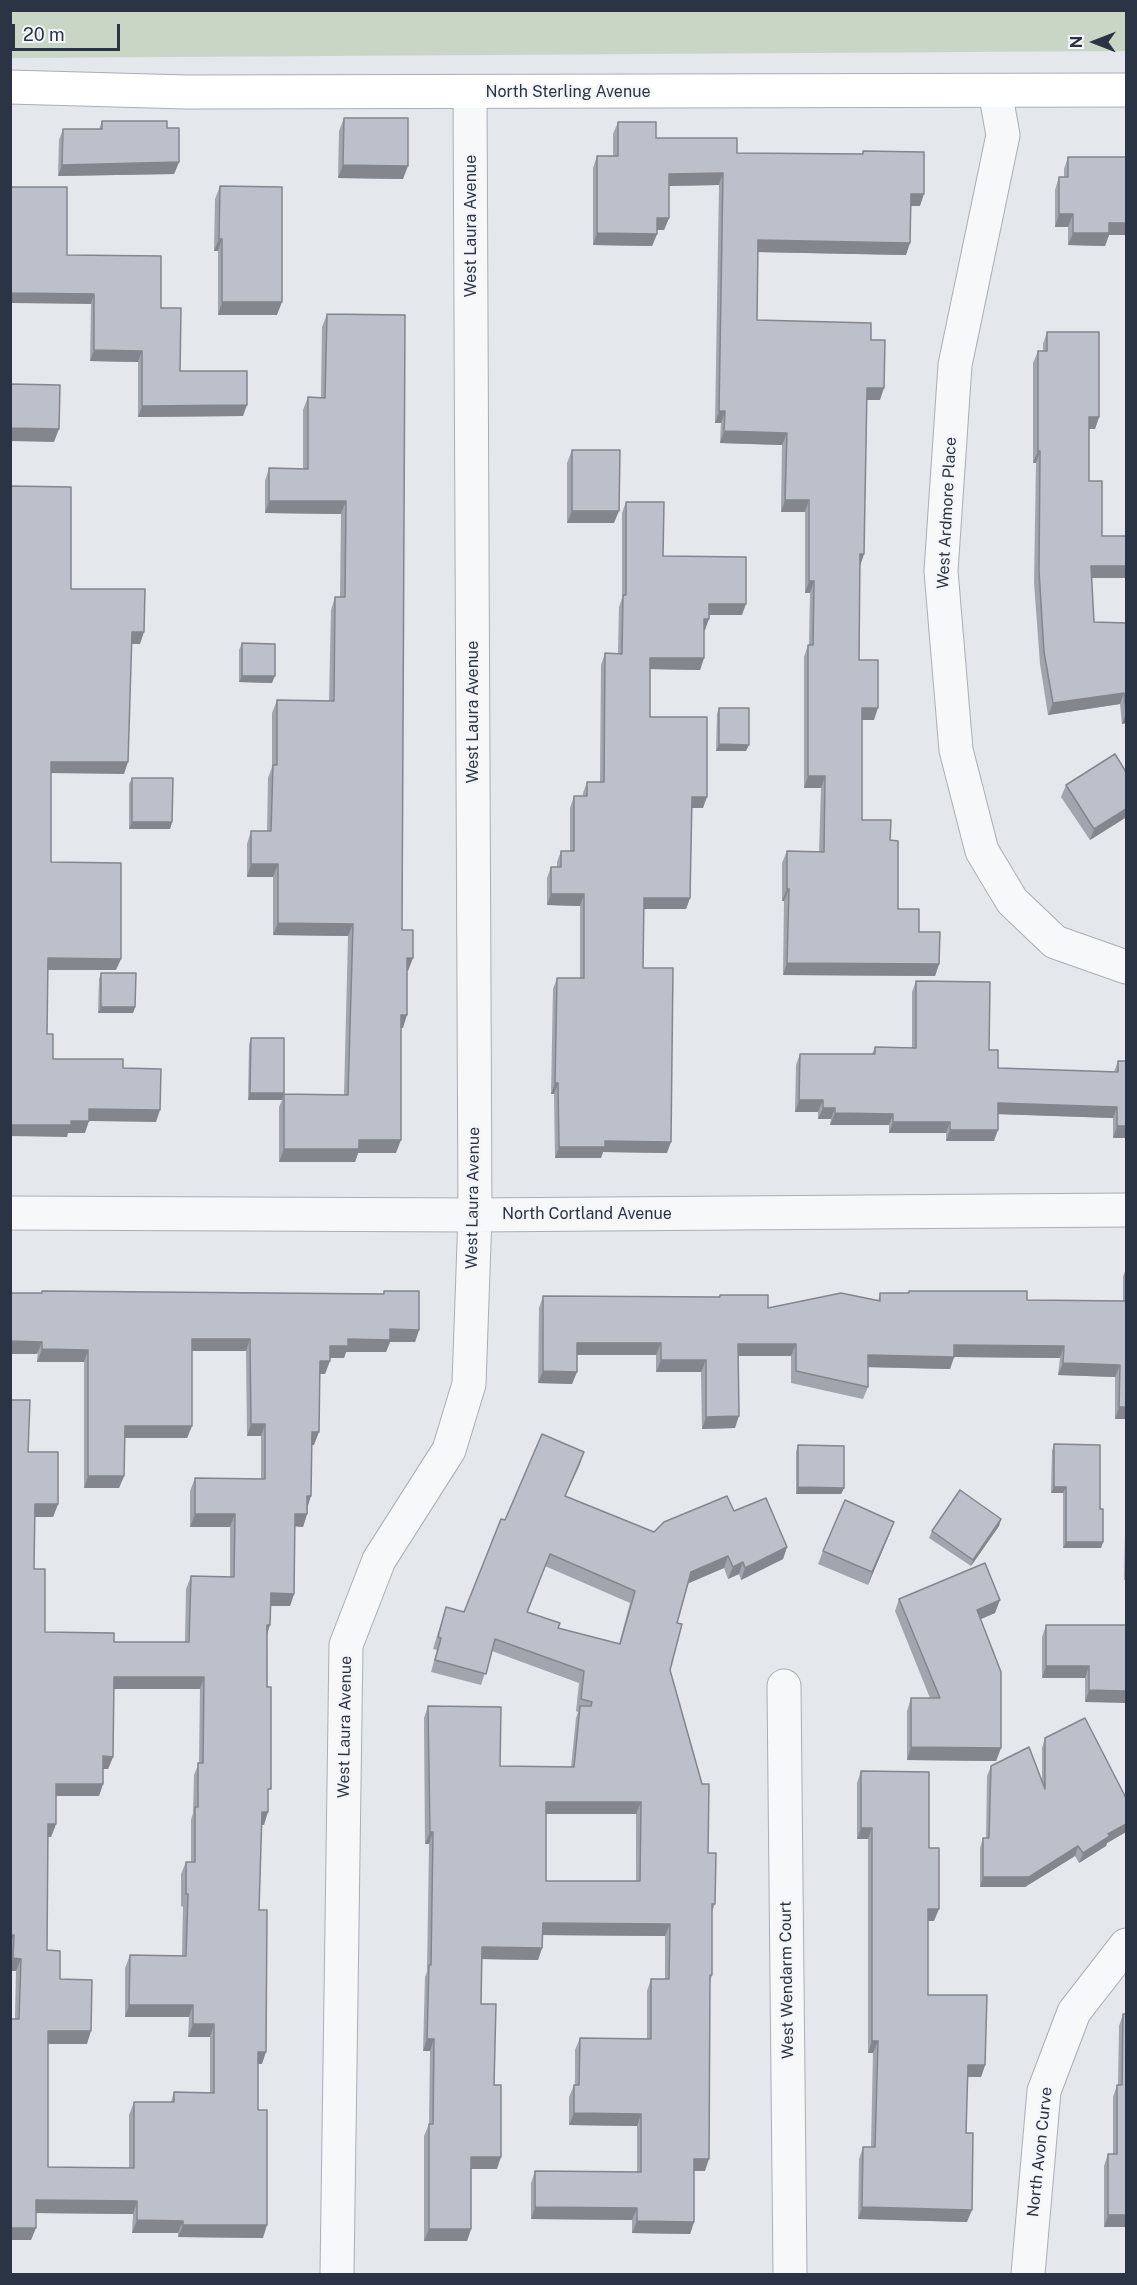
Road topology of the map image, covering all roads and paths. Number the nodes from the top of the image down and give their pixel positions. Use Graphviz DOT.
graph roads {
  1 [pos="10,87"];
  2 [pos="1126,90"];
  3 [pos="995,91"];
  4 [pos="470,92"];
  5 [pos="1126,967"];
  6 [pos="1126,1210"];
  7 [pos="10,1213"];
  8 [pos="475,1215"];
  9 [pos="784,1686"];
  10 [pos="1126,1945"];
  11 [pos="337,2274"];
  12 [pos="790,2274"];
  13 [pos="1028,2274"];
  1 -- 4 [label="street, North Sterling Avenue"];
  2 -- 3 [label="street, North Sterling Avenue"];
  3 -- 4 [label="street, North Sterling Avenue"];
  3 -- 5 [label="street, West Ardmore Place"];
  4 -- 8 [label="street, West Laura Avenue"];
  6 -- 8 [label="street, North Cortland Avenue"];
  7 -- 8 [label="street, North Cortland Avenue"];
  8 -- 11 [label="street, West Laura Avenue"];
  9 -- 12 [label="street, West Wendarm Court"];
  10 -- 13 [label="street, North Avon Curve"];
}
